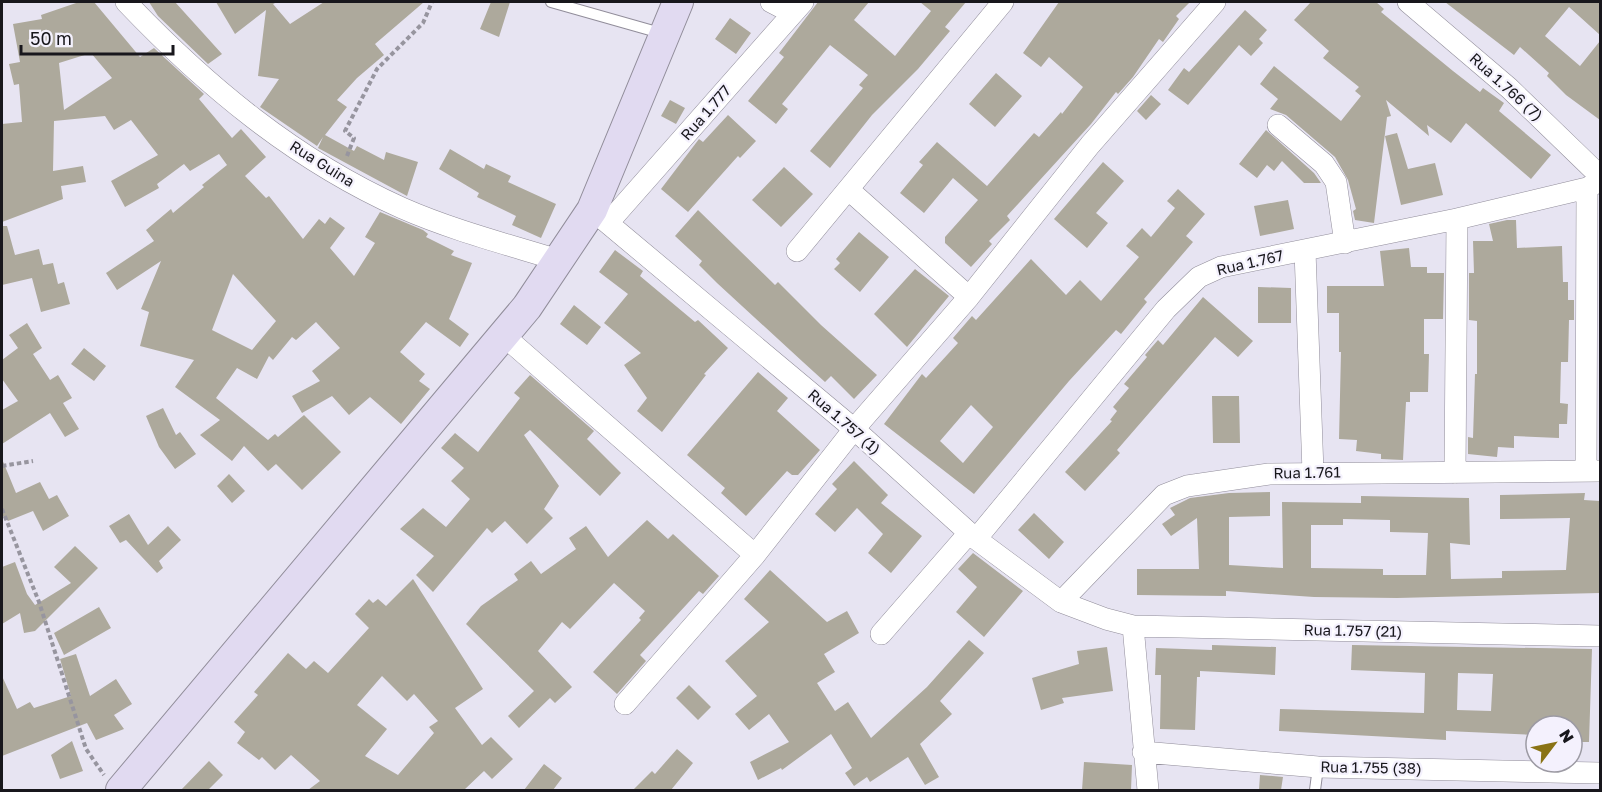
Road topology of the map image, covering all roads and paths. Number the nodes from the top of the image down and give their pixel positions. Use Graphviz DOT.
graph roads {
  1 [pos="126,2"];
  2 [pos="432,2"];
  3 [pos="551,2"];
  4 [pos="678,2"];
  5 [pos="771,2"];
  6 [pos="1003,2"];
  7 [pos="1215,2"];
  8 [pos="1408,2"];
  9 [pos="797,8"];
  10 [pos="664,34"];
  11 [pos="1278,125"];
  12 [pos="338,176"];
  13 [pos="1596,181"];
  14 [pos="849,190"];
  15 [pos="600,217"];
  16 [pos="1457,219"];
  17 [pos="1345,243"];
  18 [pos="796,251"];
  19 [pos="1305,251"];
  20 [pos="558,260"];
  21 [pos="969,297"];
  22 [pos="504,336"];
  23 [pos="854,429"];
  24 [pos="33,461"];
  25 [pos="2,466"];
  26 [pos="1593,471"];
  27 [pos="1313,472"];
  28 [pos="1455,473"];
  29 [pos="2,508"];
  30 [pos="973,536"];
  31 [pos="755,555"];
  32 [pos="1061,602"];
  33 [pos="1106,619"];
  34 [pos="1133,626"];
  35 [pos="881,634"];
  36 [pos="1600,636"];
  37 [pos="626,704"];
  38 [pos="1143,752"];
  39 [pos="1318,767"];
  40 [pos="1600,773"];
  41 [pos="1465,780"];
  42 [pos="115,786"];
  43 [pos="1148,790"];
  44 [pos="1315,790"];
  1 -- 12 [label="street, Rua Guina"];
  2 -- 12 [label="path"];
  3 -- 10 [label="lane"];
  4 -- 10 [label="street"];
  5 -- 9 [label="street"];
  6 -- 14 [label="street"];
  7 -- 21 [label="street"];
  8 -- 13 [label="street, Rua 1.766 (7)"];
  9 -- 15 [label="street, Rua 1.777"];
  10 -- 15 [label="street"];
  11 -- 17 [label="street"];
  12 -- 20 [label="street, Rua Guina"];
  13 -- 16 [label="street, Rua 1.767"];
  13 -- 26 [label="street"];
  14 -- 18 [label="street"];
  14 -- 21 [label="street"];
  15 -- 20 [label="street"];
  15 -- 23 [label="street, Rua 1.757 (1)"];
  16 -- 17 [label="street, Rua 1.767"];
  16 -- 28 [label="street"];
  17 -- 19 [label="street, Rua 1.767"];
  19 -- 27 [label="street"];
  19 -- 30 [label="street, Rua 1.767"];
  20 -- 22 [label="street"];
  21 -- 23 [label="street"];
  22 -- 31 [label="street"];
  22 -- 42 [label="street"];
  23 -- 30 [label="street, Rua 1.757 (1)"];
  23 -- 31 [label="street"];
  24 -- 25 [label="path"];
  26 -- 28 [label="street, Rua 1.761"];
  27 -- 28 [label="street, Rua 1.761"];
  27 -- 32 [label="street, Rua 1.761"];
  29 -- 42 [label="path"];
  30 -- 32 [label="street, Rua 1.757 (1)"];
  30 -- 35 [label="street, Rua 1.767"];
  31 -- 37 [label="street"];
  32 -- 33 [label="street, Rua 1.757 (1)"];
  33 -- 34 [label="street, Rua 1.757 (21)"];
  34 -- 36 [label="street, Rua 1.757 (21)"];
  34 -- 38 [label="street"];
  38 -- 39 [label="street, Rua 1.755 (38)"];
  38 -- 43 [label="street"];
  39 -- 41 [label="street, Rua 1.755 (38)"];
  39 -- 44 [label="lane"];
  40 -- 41 [label="street, Rua 1.755 (38)"];
}
